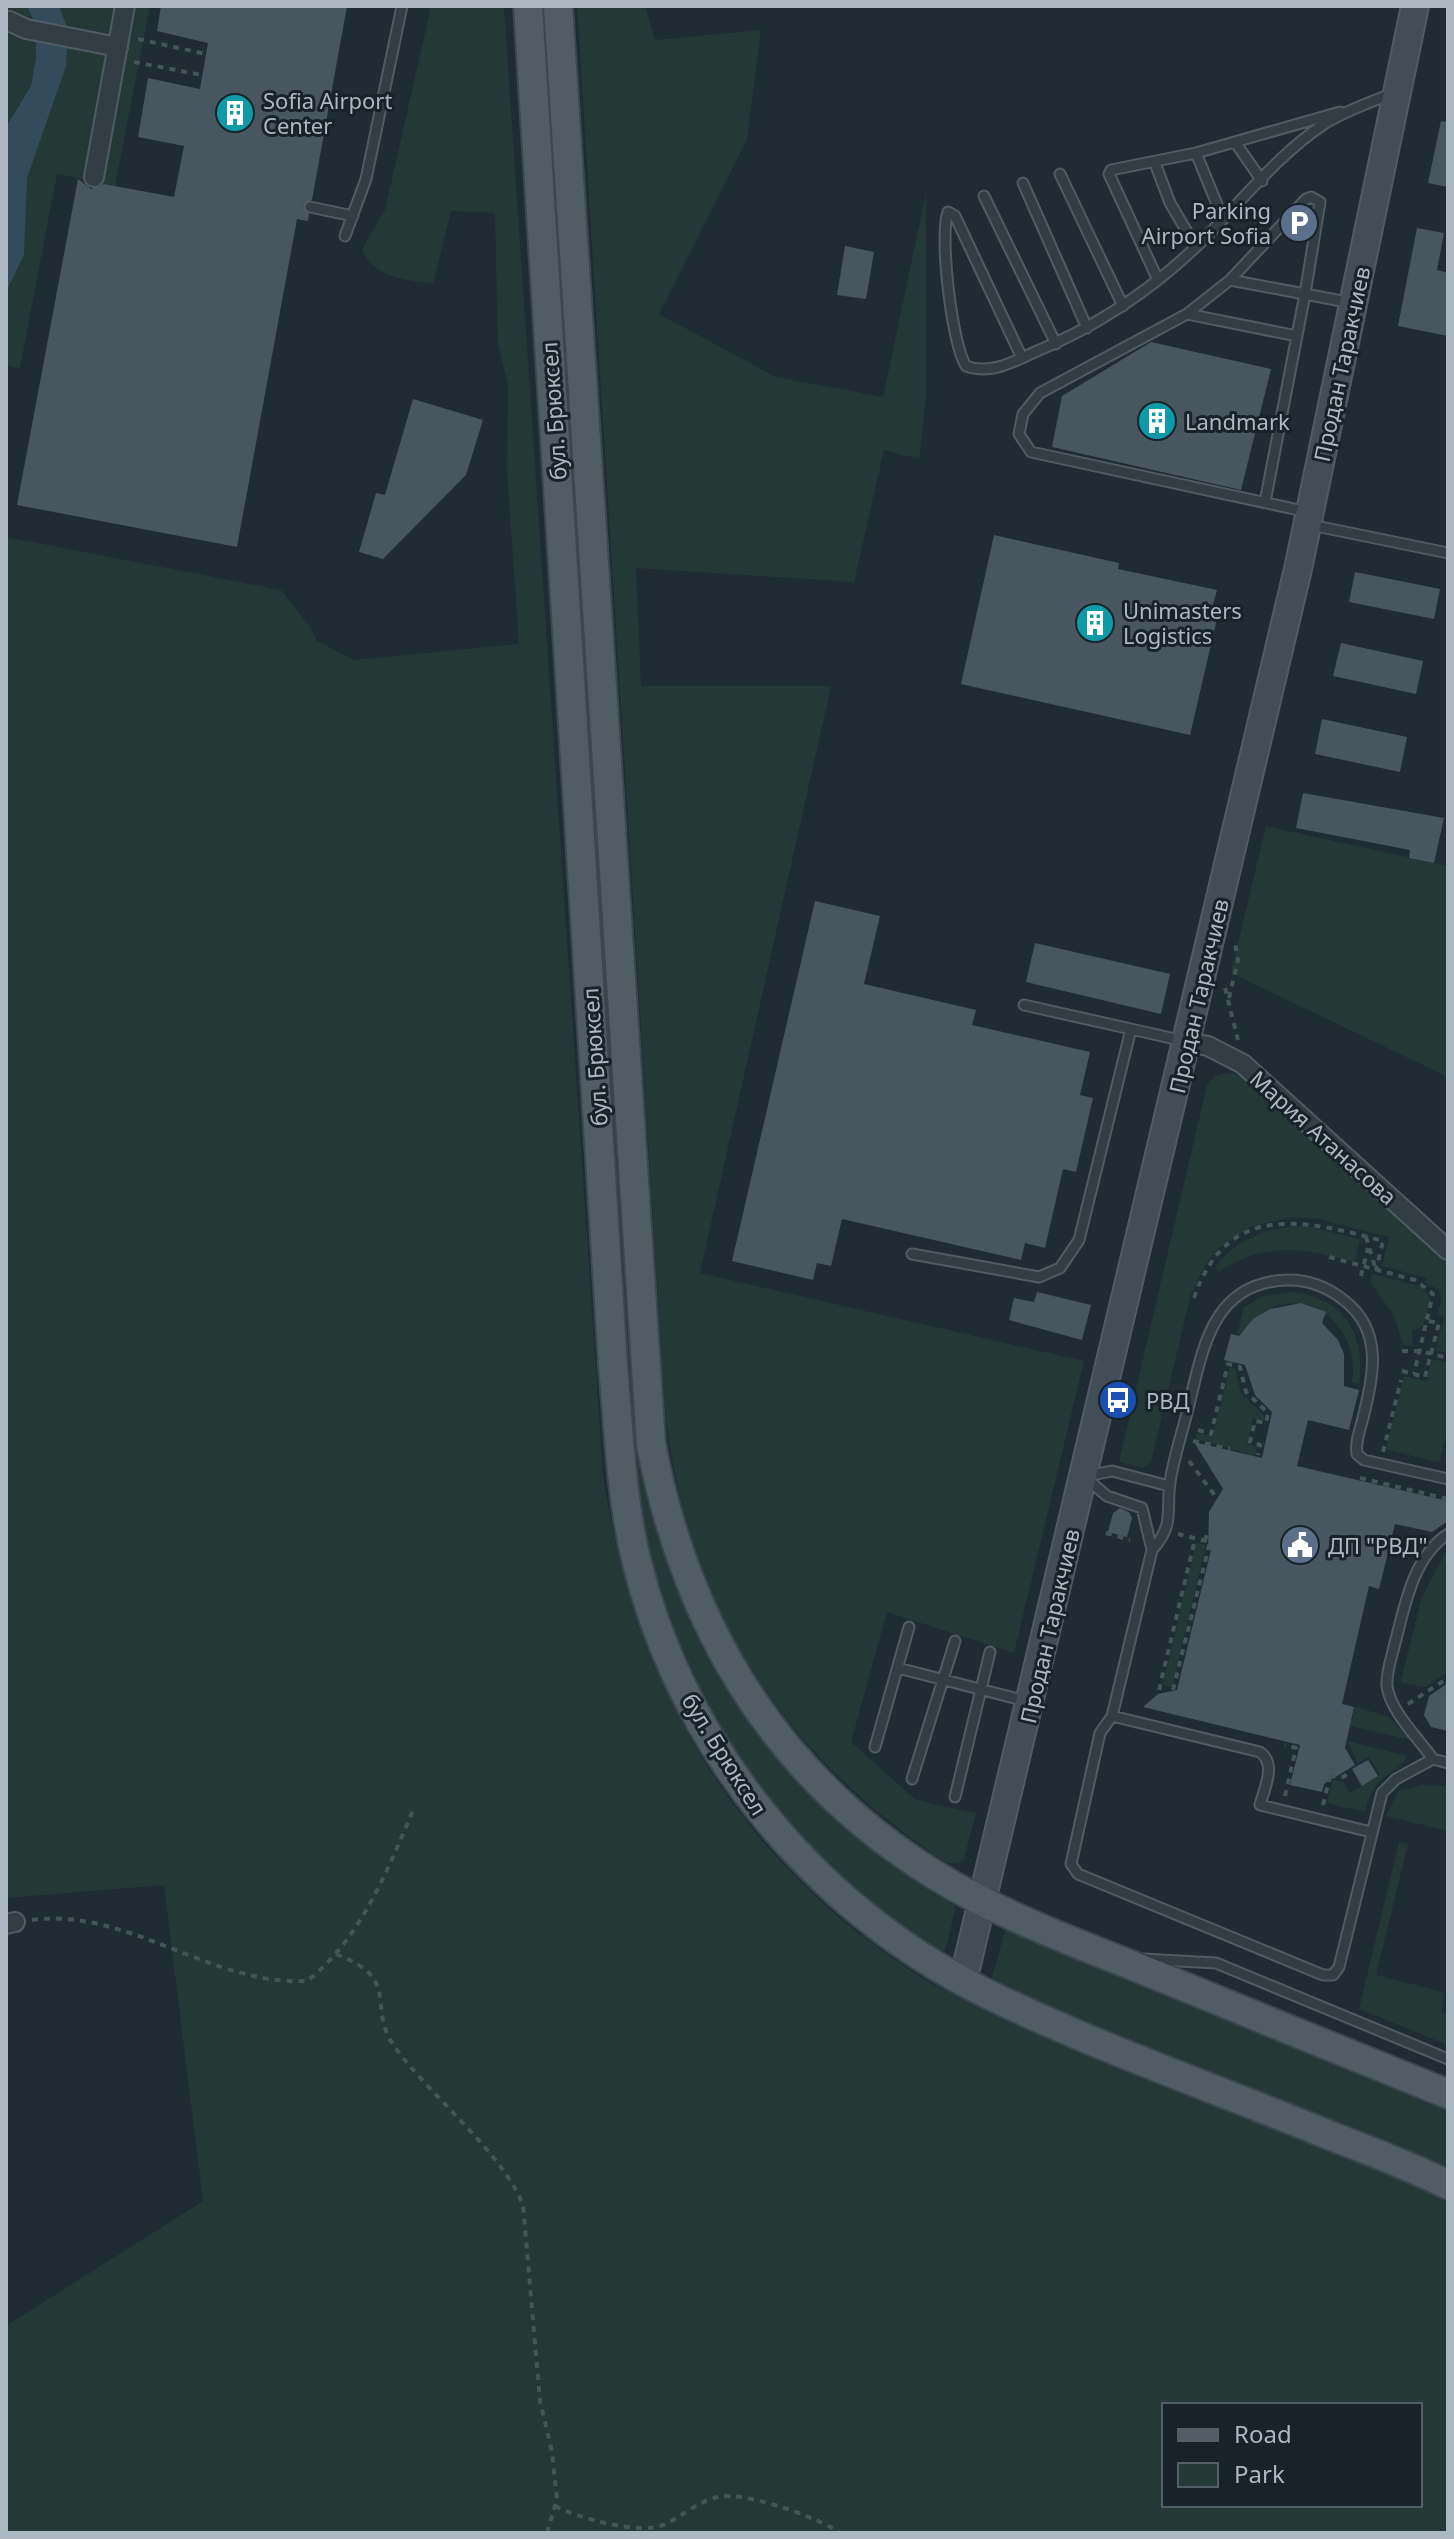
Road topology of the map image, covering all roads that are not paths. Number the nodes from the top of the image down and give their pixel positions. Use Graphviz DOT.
graph roads {
  1 [pos="125,6"];
  2 [pos="402,6"];
  3 [pos="528,6"];
  4 [pos="558,6"];
  5 [pos="1415,6"];
  6 [pos="18,25"];
  7 [pos="115,46"];
  8 [pos="1398,92"];
  9 [pos="1355,108"];
  10 [pos="1235,142"];
  11 [pos="1196,153"];
  12 [pos="1155,163"];
  13 [pos="1060,174"];
  14 [pos="94,177"];
  15 [pos="1262,181"];
  16 [pos="1023,183"];
  17 [pos="984,196"];
  18 [pos="310,207"];
  19 [pos="353,216"];
  20 [pos="1223,219"];
  21 [pos="345,236"];
  22 [pos="1196,247"];
  23 [pos="1158,280"];
  24 [pos="1230,280"];
  25 [pos="1305,294"];
  26 [pos="1354,303"];
  27 [pos="1123,306"];
  28 [pos="1187,314"];
  29 [pos="1087,328"];
  30 [pos="1297,336"];
  31 [pos="1056,344"];
  32 [pos="1022,358"];
  33 [pos="1265,502"];
  34 [pos="1310,519"];
  35 [pos="1448,553"];
  36 [pos="1024,1005"];
  37 [pos="1131,1029"];
  38 [pos="1188,1042"];
  39 [pos="1448,1250"];
  40 [pos="912,1254"];
  41 [pos="1084,1477"];
  42 [pos="1448,1479"];
  43 [pos="1169,1486"];
  44 [pos="1448,1534"];
  45 [pos="1152,1550"];
  46 [pos="909,1627"];
  47 [pos="955,1641"];
  48 [pos="990,1652"];
  49 [pos="898,1668"];
  50 [pos="943,1680"];
  51 [pos="981,1689"];
  52 [pos="1031,1702"];
  53 [pos="1112,1716"];
  54 [pos="875,1747"];
  55 [pos="1433,1759"];
  56 [pos="1448,1763"];
  57 [pos="912,1779"];
  58 [pos="955,1797"];
  59 [pos="1371,1832"];
  60 [pos="983,1902"];
  61 [pos="1113,1958"];
  62 [pos="963,1981"];
  63 [pos="1448,2059"];
  64 [pos="1448,2094"];
  65 [pos="1448,2185"];
  1 -- 7 [label="street"];
  2 -- 19 [label="lane"];
  3 -- 62 [label="main road, бул. Брюксел"];
  4 -- 60 [label="main road, бул. Брюксел"];
  5 -- 8 [label="street, Продан Таракчиев"];
  6 -- 7 [label="street"];
  7 -- 14 [label="street"];
  8 -- 9 [label="lane"];
  8 -- 26 [label="street, Продан Таракчиев"];
  9 -- 10 [label="lane"];
  9 -- 15 [label="lane"];
  10 -- 11 [label="lane"];
  10 -- 15 [label="lane"];
  11 -- 12 [label="lane"];
  11 -- 20 [label="lane"];
  12 -- 22 [label="lane"];
  12 -- 23 [label="lane"];
  13 -- 27 [label="lane"];
  15 -- 20 [label="lane"];
  16 -- 29 [label="lane"];
  17 -- 31 [label="lane"];
  18 -- 19 [label="lane"];
  19 -- 21 [label="lane"];
  20 -- 22 [label="lane"];
  22 -- 23 [label="lane"];
  23 -- 27 [label="lane"];
  24 -- 25 [label="lane"];
  24 -- 25 [label="lane"];
  24 -- 28 [label="lane"];
  25 -- 26 [label="lane"];
  25 -- 30 [label="lane"];
  26 -- 34 [label="street, Продан Таракчиев"];
  27 -- 29 [label="lane"];
  28 -- 30 [label="lane"];
  28 -- 33 [label="lane"];
  29 -- 31 [label="lane"];
  30 -- 33 [label="lane"];
  31 -- 32 [label="lane"];
  32 -- 32 [label="lane"];
  33 -- 34 [label="lane"];
  34 -- 35 [label="lane"];
  34 -- 38 [label="street, Продан Таракчиев"];
  36 -- 37 [label="lane"];
  37 -- 38 [label="lane"];
  37 -- 40 [label="lane"];
  38 -- 39 [label="street, Мария Атанасова"];
  38 -- 41 [label="street, Продан Таракчиев"];
  41 -- 43 [label="lane"];
  41 -- 45 [label="lane"];
  41 -- 52 [label="street, Продан Таракчиев"];
  42 -- 43 [label="lane"];
  43 -- 45 [label="lane"];
  44 -- 55 [label="lane"];
  45 -- 53 [label="lane"];
  46 -- 49 [label="lane"];
  47 -- 50 [label="lane"];
  48 -- 51 [label="lane"];
  49 -- 50 [label="lane"];
  49 -- 54 [label="lane"];
  50 -- 51 [label="lane"];
  50 -- 57 [label="lane"];
  51 -- 52 [label="lane"];
  51 -- 58 [label="lane"];
  52 -- 60 [label="street, Продан Таракчиев"];
  53 -- 59 [label="lane"];
  53 -- 59 [label="lane"];
  55 -- 56 [label="lane"];
  55 -- 59 [label="lane"];
  60 -- 61 [label="main road, бул. Брюксел"];
  60 -- 62 [label="street, Продан Таракчиев"];
  61 -- 63 [label="lane"];
  61 -- 64 [label="main road, бул. Брюксел"];
  62 -- 65 [label="main road, бул. Брюксел"];
}
